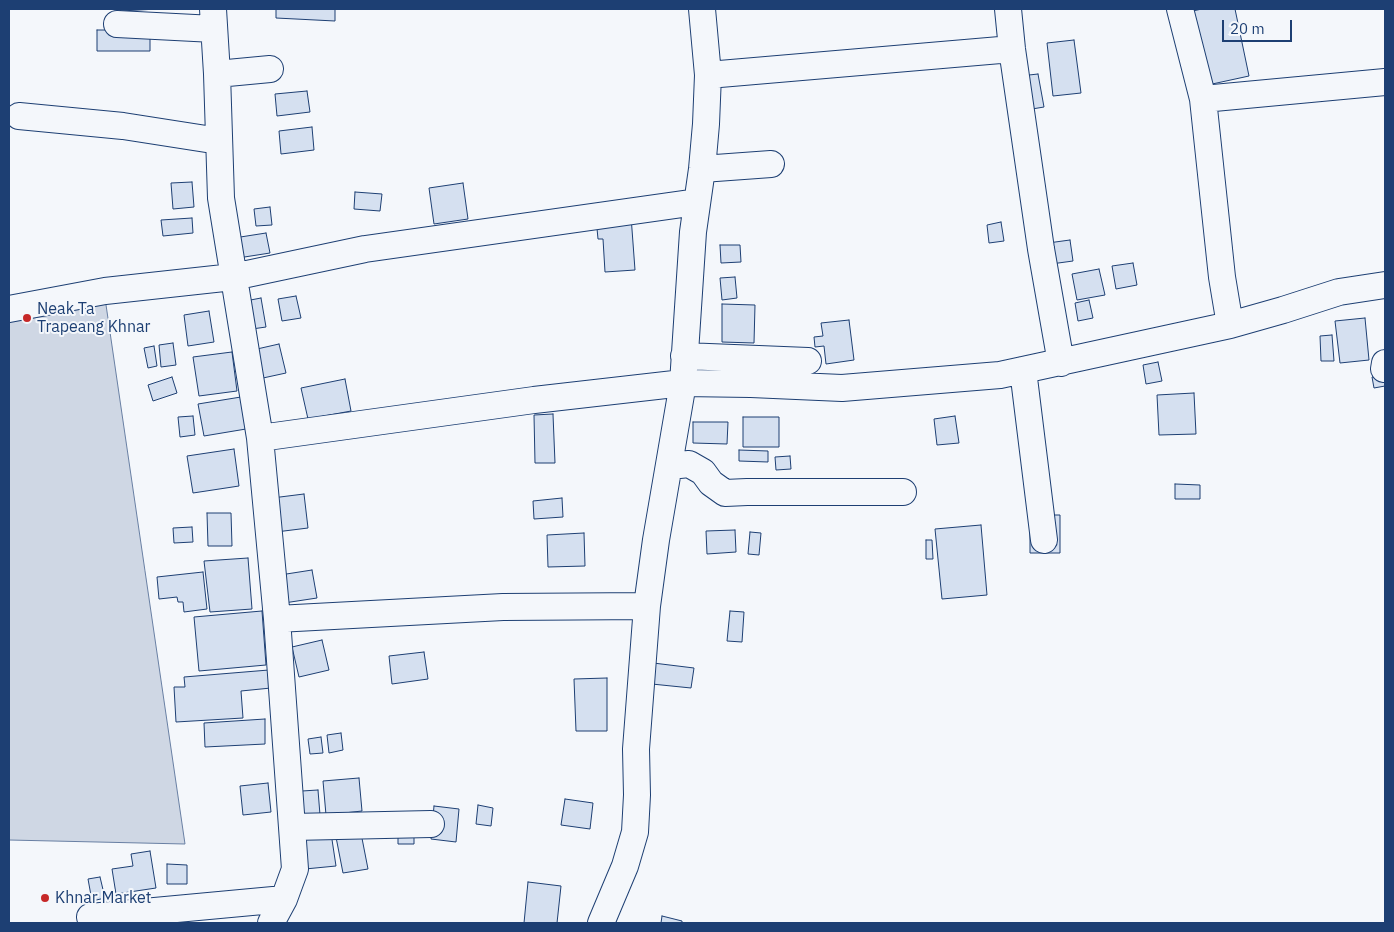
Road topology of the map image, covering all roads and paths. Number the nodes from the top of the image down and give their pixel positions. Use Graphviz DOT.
graph roads {
  1 [pos="702,9"];
  2 [pos="1008,9"];
  3 [pos="1180,9"];
  4 [pos="214,19"];
  5 [pos="117,24"];
  6 [pos="1012,49"];
  7 [pos="270,69"];
  8 [pos="217,74"];
  9 [pos="708,75"];
  10 [pos="1385,82"];
  11 [pos="1203,99"];
  12 [pos="19,116"];
  13 [pos="219,141"];
  14 [pos="771,164"];
  15 [pos="702,169"];
  16 [pos="697,202"];
  17 [pos="233,277"];
  18 [pos="1385,286"];
  19 [pos="9,309"];
  20 [pos="1230,325"];
  21 [pos="684,356"];
  22 [pos="808,361"];
  23 [pos="1061,362"];
  24 [pos="1023,370"];
  25 [pos="683,383"];
  26 [pos="260,438"];
  27 [pos="670,466"];
  28 [pos="903,492"];
  29 [pos="1044,540"];
  30 [pos="647,606"];
  31 [pos="277,619"];
  32 [pos="431,824"];
  33 [pos="292,827"];
  34 [pos="284,898"];
  35 [pos="90,917"];
  36 [pos="271,923"];
  37 [pos="600,923"];
  1 -- 9 [label="street"];
  2 -- 6 [label="street"];
  3 -- 11 [label="street"];
  4 -- 5 [label="street"];
  4 -- 8 [label="street"];
  6 -- 9 [label="street"];
  6 -- 23 [label="street"];
  7 -- 8 [label="street"];
  8 -- 13 [label="street"];
  9 -- 15 [label="street"];
  10 -- 11 [label="street"];
  11 -- 20 [label="street"];
  12 -- 13 [label="street"];
  13 -- 17 [label="street"];
  14 -- 15 [label="street"];
  15 -- 16 [label="street"];
  16 -- 17 [label="street"];
  16 -- 21 [label="street"];
  17 -- 19 [label="street"];
  17 -- 26 [label="street"];
  18 -- 20 [label="street"];
  20 -- 23 [label="street"];
  21 -- 22 [label="street"];
  21 -- 25 [label="street"];
  23 -- 24 [label="street"];
  24 -- 25 [label="street"];
  24 -- 29 [label="street"];
  25 -- 26 [label="street"];
  25 -- 27 [label="street"];
  26 -- 31 [label="street"];
  27 -- 28 [label="street"];
  27 -- 30 [label="street"];
  30 -- 31 [label="street"];
  30 -- 37 [label="street"];
  31 -- 33 [label="street"];
  32 -- 33 [label="street"];
  33 -- 34 [label="street"];
  34 -- 35 [label="street"];
  34 -- 36 [label="street"];
}
